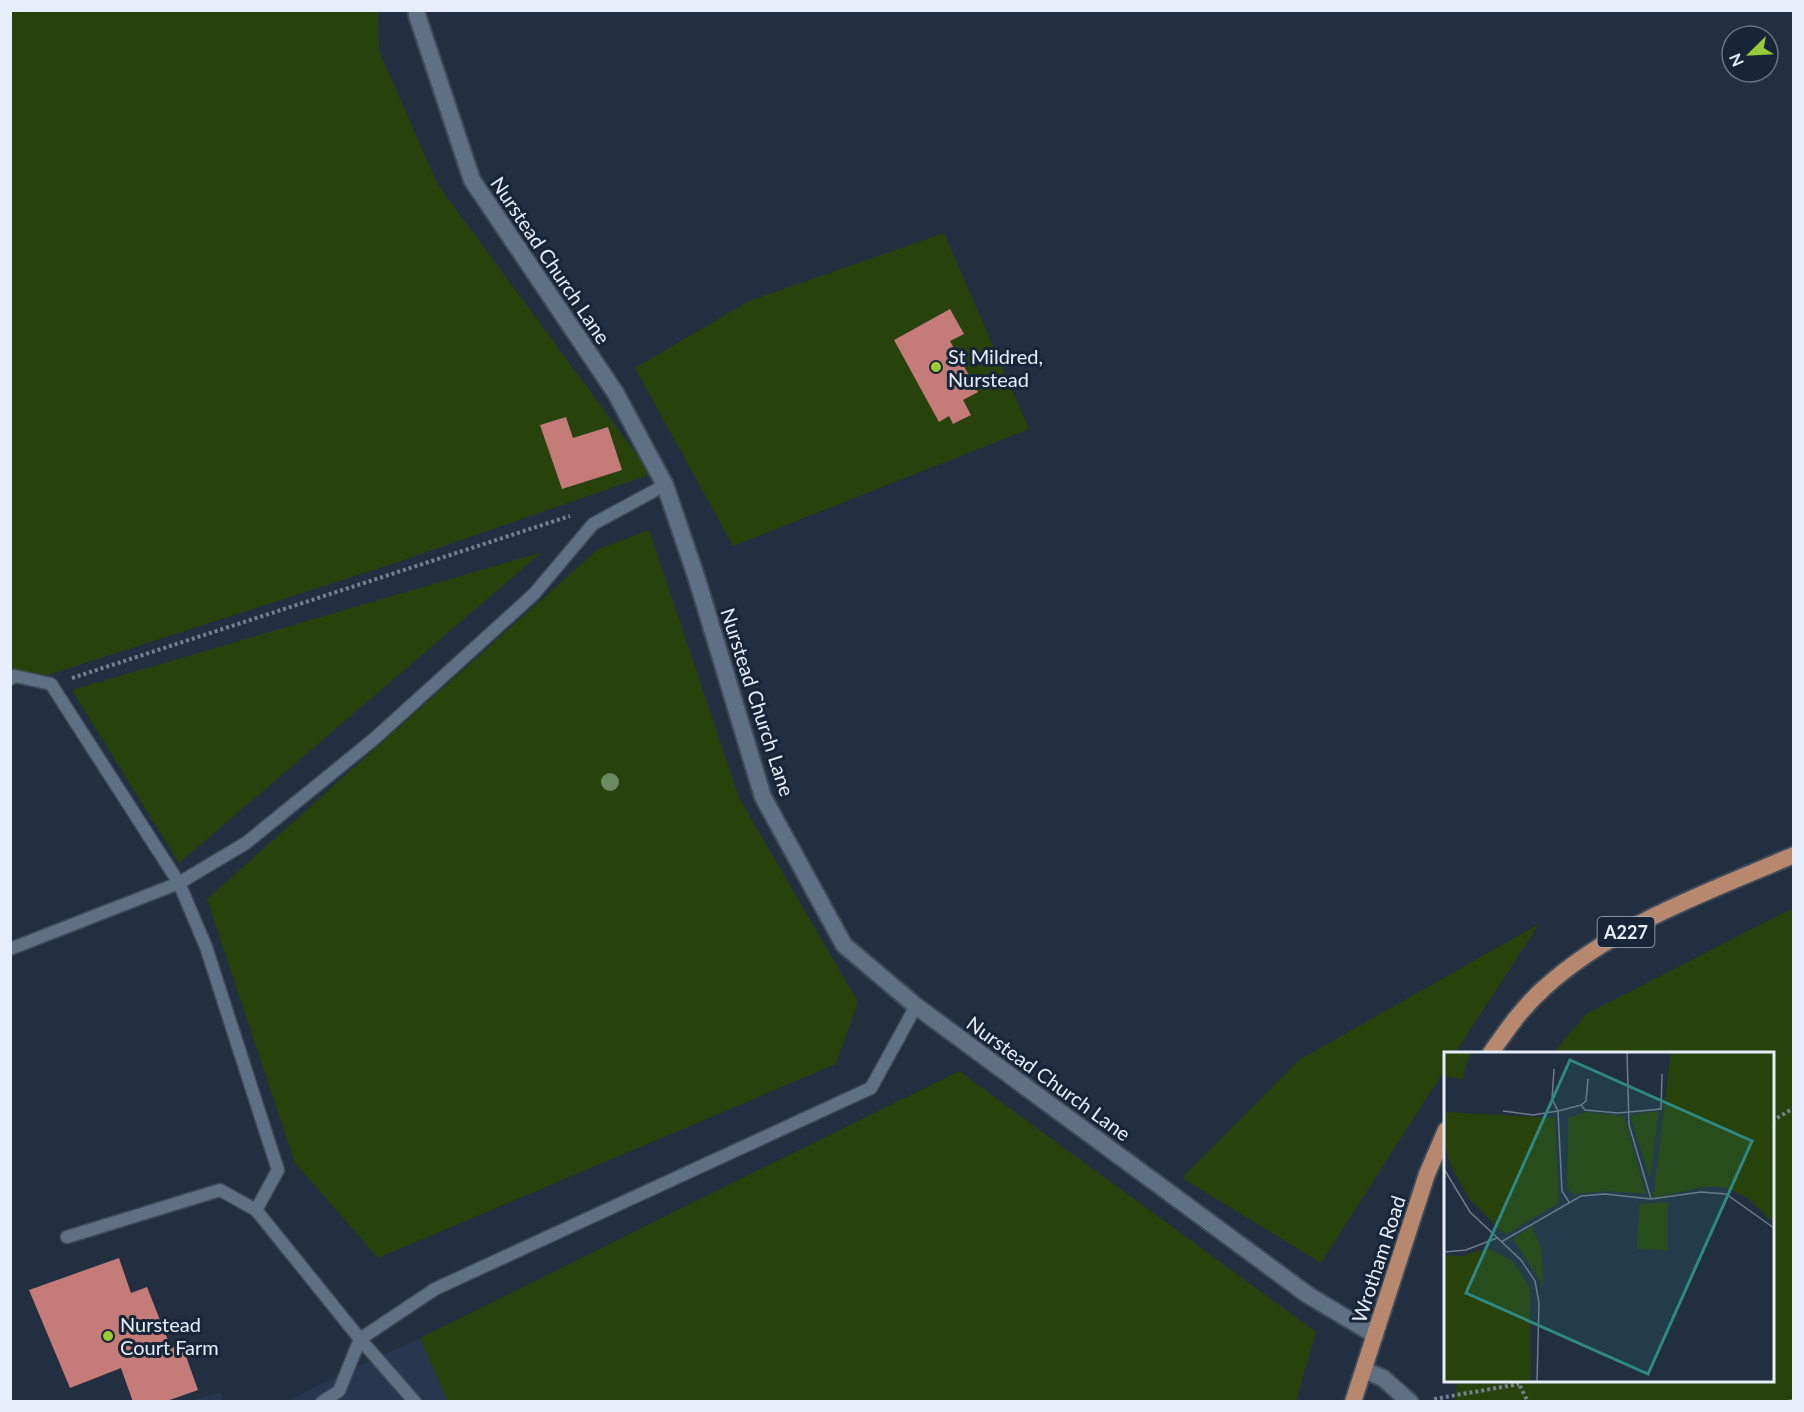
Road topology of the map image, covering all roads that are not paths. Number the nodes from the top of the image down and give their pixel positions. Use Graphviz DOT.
graph roads {
  1 [pos="417,10"];
  2 [pos="665,485"];
  3 [pos="10,679"];
  4 [pos="1794,855"];
  5 [pos="179,883"];
  6 [pos="10,950"];
  7 [pos="916,1006"];
  8 [pos="1491,1052"];
  9 [pos="1444,1135"];
  10 [pos="256,1210"];
  11 [pos="67,1238"];
  12 [pos="1375,1335"];
  13 [pos="360,1339"];
  14 [pos="1364,1370"];
  15 [pos="322,1401"];
  16 [pos="415,1401"];
  17 [pos="1353,1401"];
  18 [pos="1410,1401"];
  1 -- 2 [label="street, Nurstead Church Lane"];
  2 -- 5 [label="lane"];
  2 -- 7 [label="street, Nurstead Church Lane"];
  3 -- 5 [label="lane"];
  4 -- 8 [label="main road, A227"];
  5 -- 6 [label="lane"];
  5 -- 10 [label="lane"];
  7 -- 12 [label="street, Nurstead Church Lane"];
  7 -- 13 [label="lane"];
  9 -- 12 [label="main road, Wrotham Road"];
  10 -- 11 [label="lane"];
  10 -- 13 [label="lane"];
  12 -- 14 [label="main road, Wrotham Road"];
  13 -- 15 [label="lane"];
  13 -- 16 [label="lane"];
  14 -- 17 [label="main road, Wrotham Road"];
  14 -- 18 [label="street"];
}
